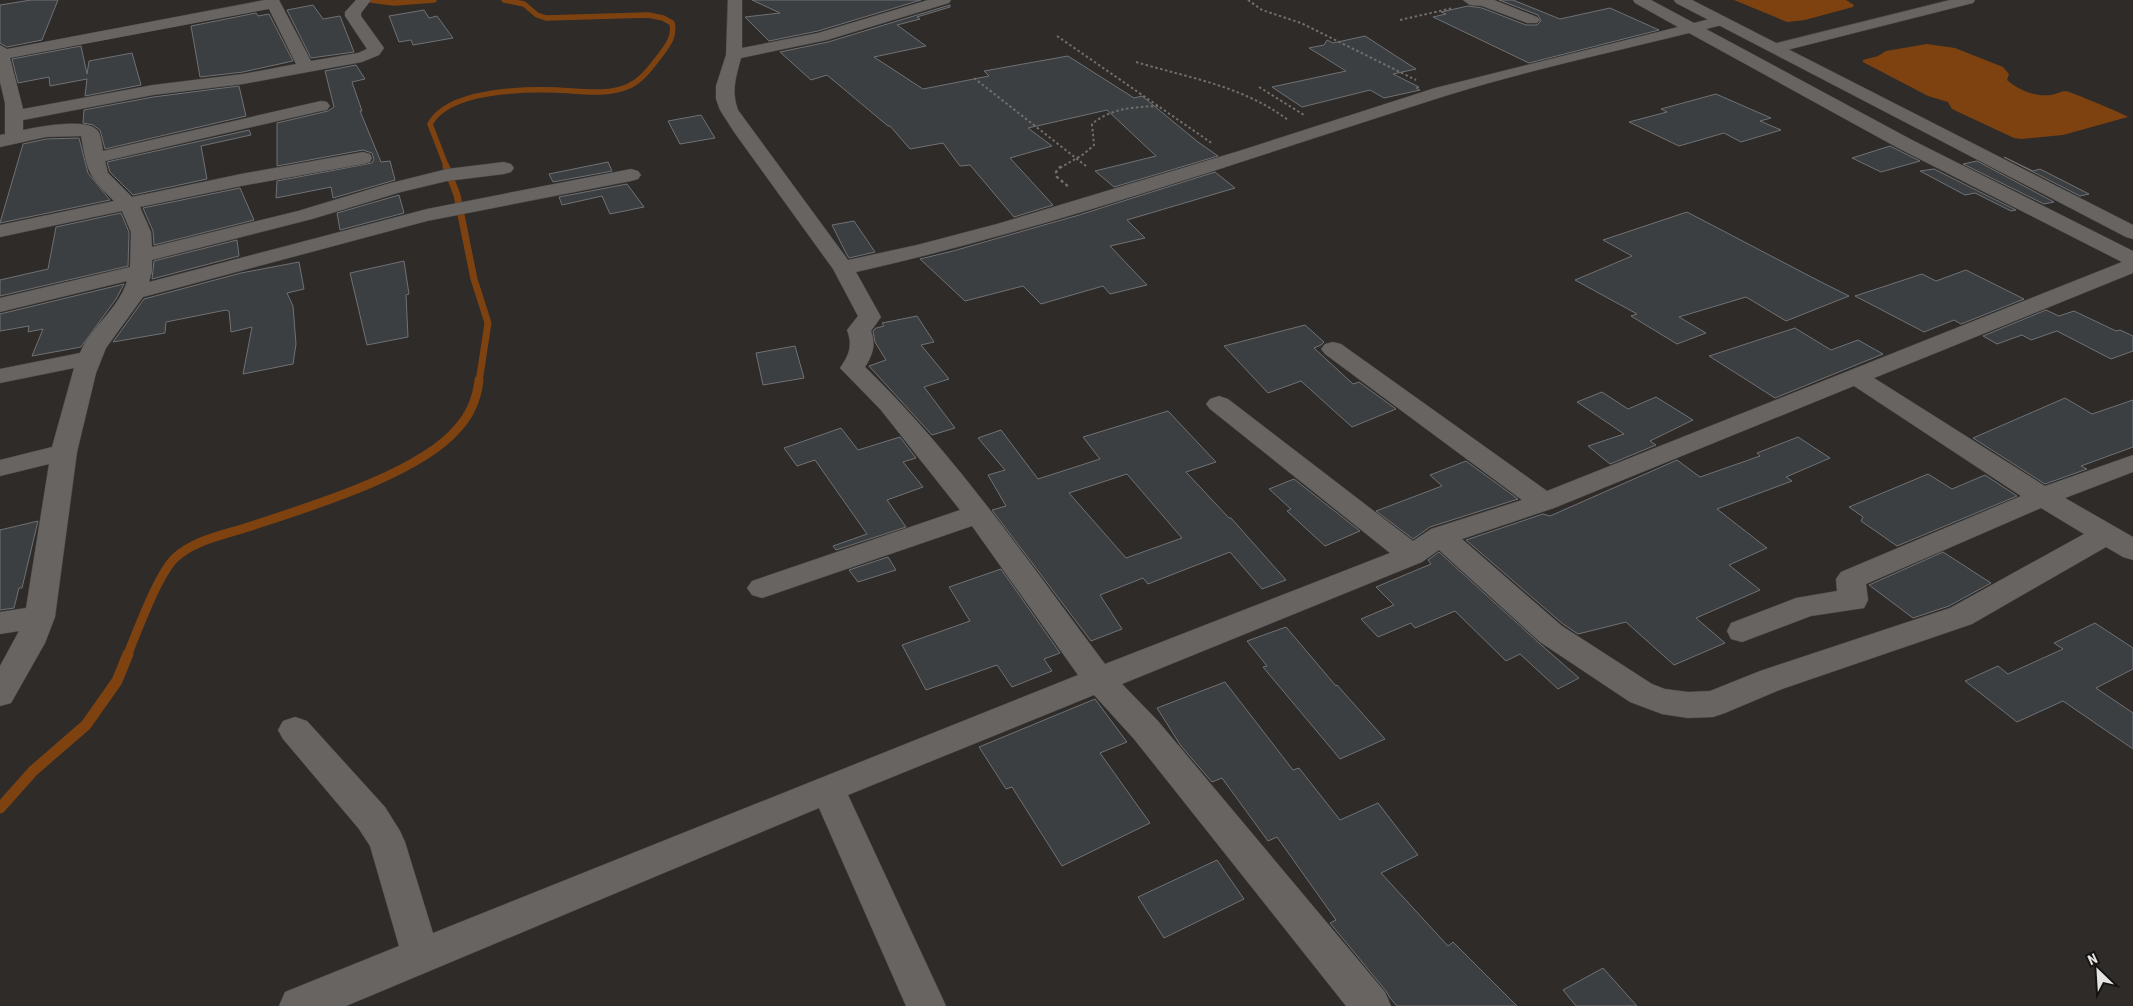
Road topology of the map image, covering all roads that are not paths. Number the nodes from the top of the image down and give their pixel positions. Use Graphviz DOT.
graph roads {
  1 [pos="735,0"];
  2 [pos="944,0"];
  3 [pos="1640,0"];
  4 [pos="1681,0"];
  5 [pos="1968,0"];
  6 [pos="1472,1"];
  7 [pos="273,2"];
  8 [pos="360,5"];
  9 [pos="1532,20"];
  10 [pos="1721,21"];
  11 [pos="1689,27"];
  12 [pos="1775,48"];
  13 [pos="1,53"];
  14 [pos="734,55"];
  15 [pos="306,67"];
  16 [pos="321,106"];
  17 [pos="10,108"];
  18 [pos="7,139"];
  19 [pos="95,158"];
  20 [pos="363,158"];
  21 [pos="504,168"];
  22 [pos="631,175"];
  23 [pos="129,205"];
  24 [pos="0,231"];
  25 [pos="2133,233"];
  26 [pos="2133,259"];
  27 [pos="2133,265"];
  28 [pos="843,268"];
  29 [pos="139,273"];
  30 [pos="0,305"];
  31 [pos="1333,349"];
  32 [pos="89,358"];
  33 [pos="0,376"];
  34 [pos="1856,377"];
  35 [pos="1218,404"];
  36 [pos="64,452"];
  37 [pos="2133,462"];
  38 [pos="0,468"];
  39 [pos="2042,497"];
  40 [pos="1544,502"];
  41 [pos="978,514"];
  42 [pos="2104,535"];
  43 [pos="1441,536"];
  44 [pos="2133,550"];
  45 [pos="1412,555"];
  46 [pos="762,588"];
  47 [pos="40,617"];
  48 [pos="0,623"];
  49 [pos="1742,631"];
  50 [pos="1099,680"];
  51 [pos="0,694"];
  52 [pos="295,730"];
  53 [pos="828,789"];
  54 [pos="421,955"];
  55 [pos="299,1006"];
  56 [pos="926,1006"];
  57 [pos="1371,1006"];
  1 -- 14 [label="street"];
  2 -- 14 [label="street"];
  3 -- 11 [label="street"];
  4 -- 10 [label="street"];
  5 -- 12 [label="street"];
  6 -- 9 [label="street"];
  7 -- 13 [label="street"];
  7 -- 15 [label="street"];
  8 -- 15 [label="street"];
  10 -- 11 [label="street"];
  10 -- 12 [label="street"];
  11 -- 26 [label="street"];
  11 -- 28 [label="street"];
  12 -- 25 [label="street"];
  13 -- 17 [label="street"];
  14 -- 28 [label="street"];
  15 -- 17 [label="street"];
  16 -- 19 [label="street"];
  17 -- 18 [label="street"];
  18 -- 19 [label="street"];
  19 -- 23 [label="street"];
  20 -- 23 [label="street"];
  21 -- 29 [label="street"];
  22 -- 29 [label="street"];
  23 -- 24 [label="street"];
  23 -- 29 [label="street"];
  27 -- 34 [label="street"];
  28 -- 41 [label="street"];
  29 -- 30 [label="street"];
  29 -- 32 [label="street"];
  31 -- 40 [label="street"];
  32 -- 33 [label="street"];
  32 -- 36 [label="street"];
  34 -- 39 [label="street"];
  34 -- 40 [label="street"];
  35 -- 45 [label="street"];
  36 -- 38 [label="street"];
  36 -- 47 [label="street"];
  37 -- 39 [label="street"];
  39 -- 42 [label="street"];
  39 -- 49 [label="street"];
  40 -- 43 [label="street"];
  41 -- 46 [label="street"];
  41 -- 50 [label="street"];
  42 -- 43 [label="street"];
  42 -- 44 [label="street"];
  43 -- 45 [label="street"];
  45 -- 50 [label="street"];
  47 -- 48 [label="street"];
  47 -- 51 [label="street"];
  50 -- 53 [label="street"];
  50 -- 57 [label="street"];
  52 -- 54 [label="street"];
  53 -- 54 [label="street"];
  53 -- 56 [label="street"];
  54 -- 55 [label="street"];
}
